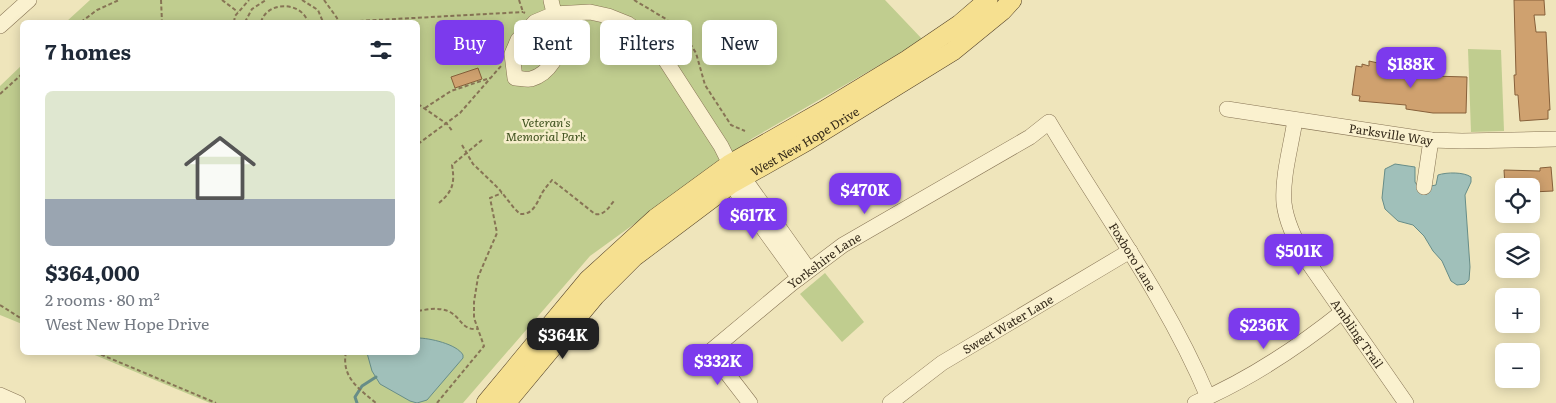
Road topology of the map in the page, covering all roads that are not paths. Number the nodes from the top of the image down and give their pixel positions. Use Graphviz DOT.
graph roads {
  1 [pos="29,0"];
  2 [pos="988,0"];
  3 [pos="1012,0"];
  4 [pos="552,7"];
  5 [pos="0,26"];
  6 [pos="1227,109"];
  7 [pos="1295,120"];
  8 [pos="1049,122"];
  9 [pos="1556,139"];
  10 [pos="1430,140"];
  11 [pos="730,164"];
  12 [pos="737,181"];
  13 [pos="1424,186"];
  14 [pos="1130,251"];
  15 [pos="804,274"];
  16 [pos="1342,312"];
  17 [pos="0,396"];
  18 [pos="1202,400"];
  19 [pos="18,403"];
  20 [pos="486,403"];
  21 [pos="506,403"];
  22 [pos="750,403"];
  23 [pos="890,403"];
  24 [pos="1406,403"];
  1 -- 5 [label="street"];
  2 -- 11 [label="main road, West New Hope Drive"];
  3 -- 12 [label="main road, West New Hope Drive"];
  4 -- 11 [label="street"];
  6 -- 7 [label="street, Parksville Way"];
  7 -- 10 [label="street, Parksville Way"];
  7 -- 16 [label="street, Ambling Trail"];
  8 -- 14 [label="street, Foxboro Lane"];
  8 -- 15 [label="street, Yorkshire Lane"];
  9 -- 10 [label="street, Parksville Way"];
  10 -- 13 [label="street"];
  11 -- 12 [label="street"];
  11 -- 20 [label="main road, West New Hope Drive"];
  12 -- 15 [label="street"];
  12 -- 21 [label="main road, West New Hope Drive"];
  14 -- 18 [label="street, Foxboro Lane"];
  14 -- 23 [label="street, Sweet Water Lane"];
  15 -- 22 [label="street, Yorkshire Lane"];
  16 -- 18 [label="street"];
  16 -- 24 [label="street, Ambling Trail"];
  17 -- 19 [label="street"];
}
